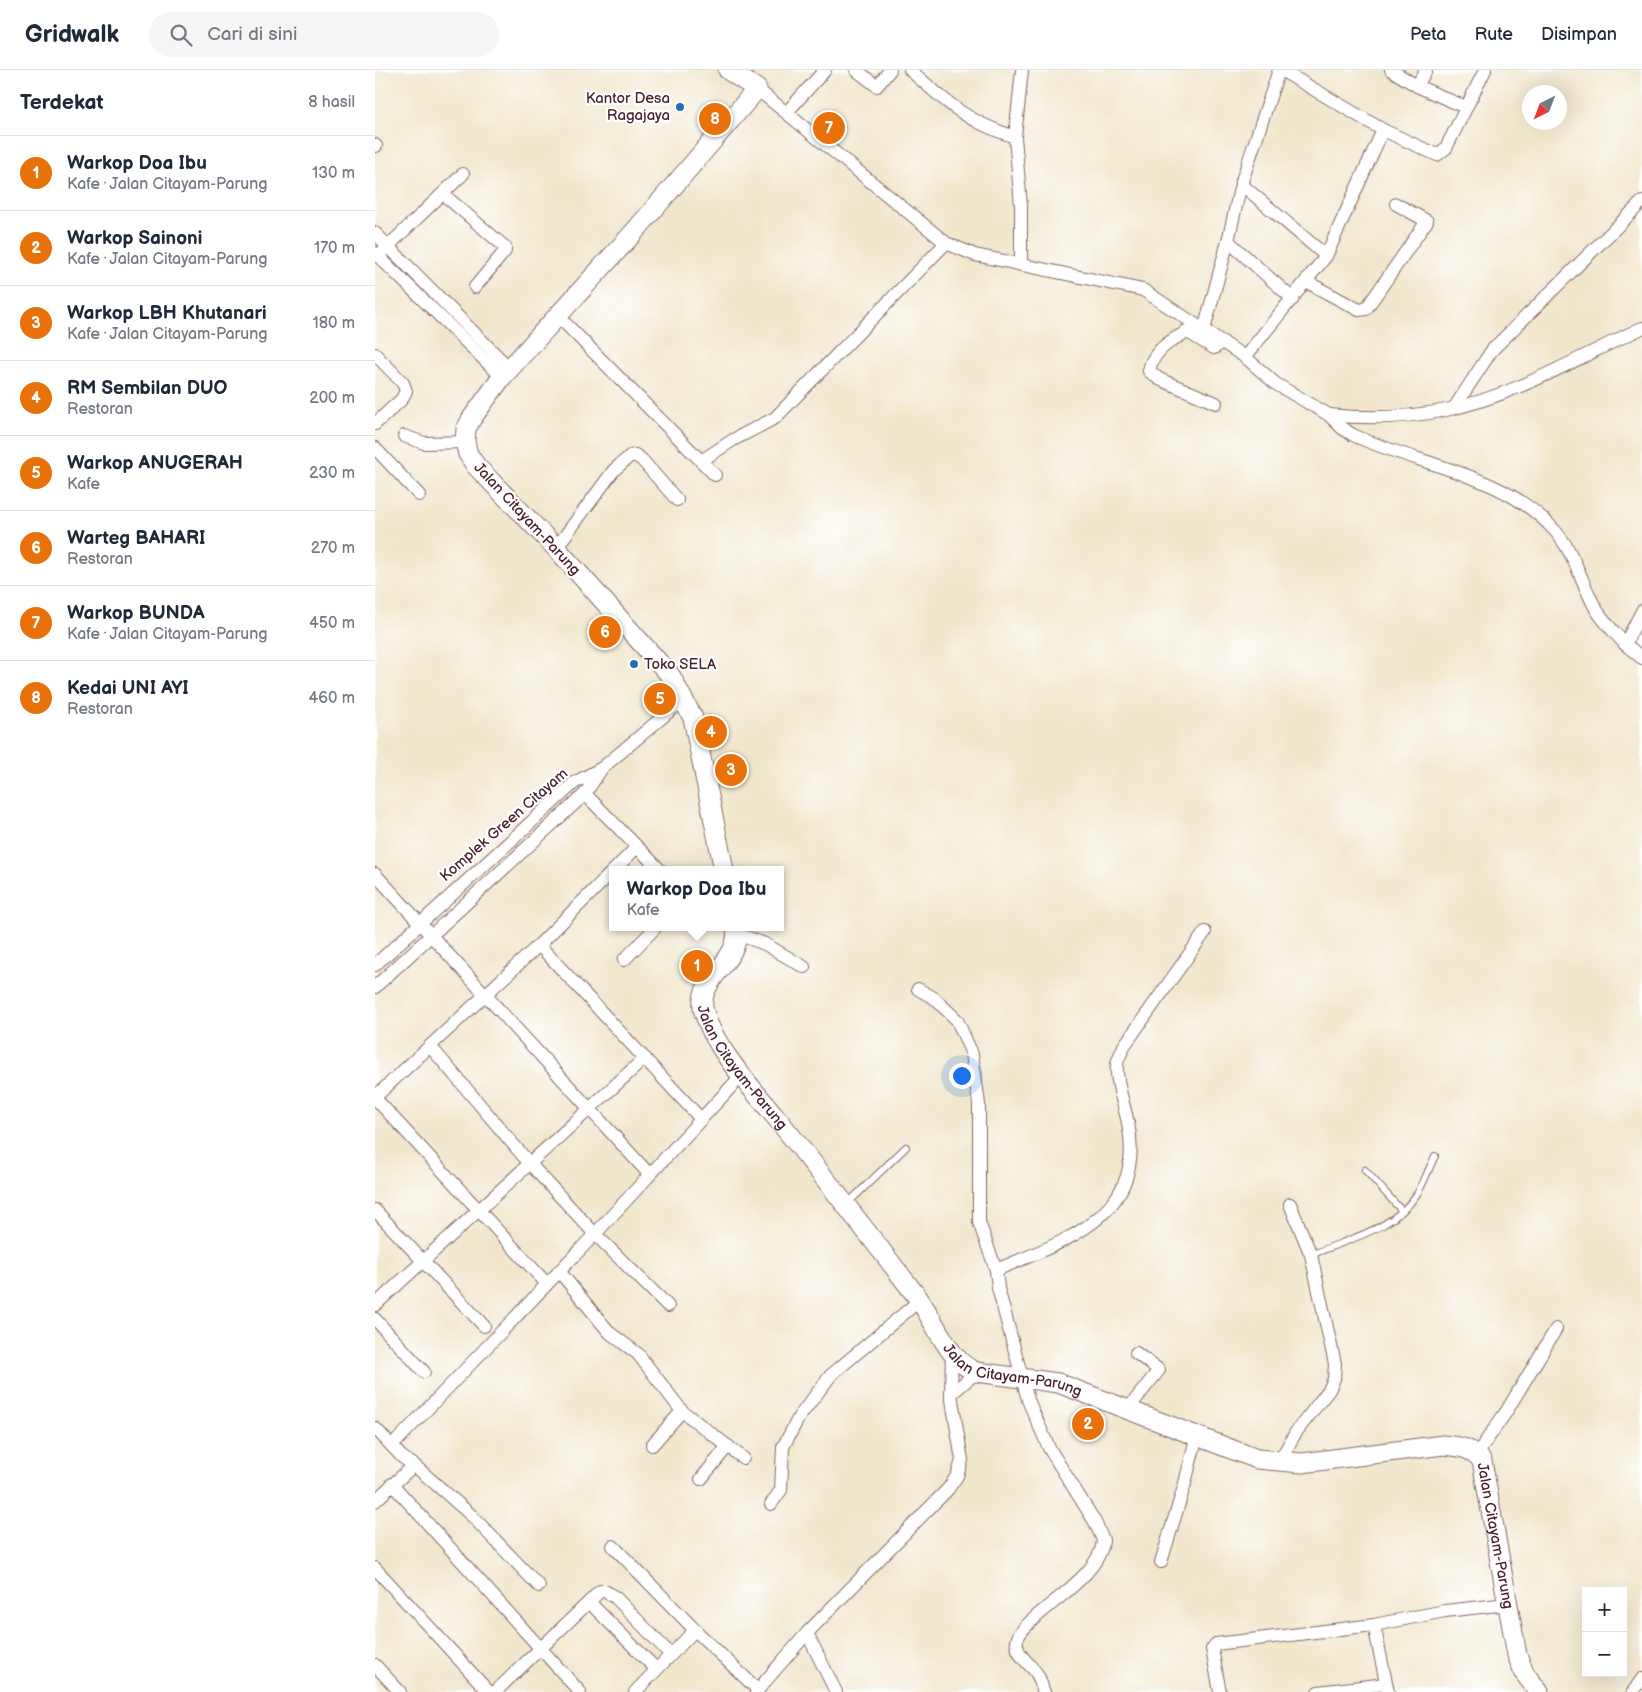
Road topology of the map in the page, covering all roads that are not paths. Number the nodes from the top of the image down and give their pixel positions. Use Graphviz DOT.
graph roads {
  1 [pos="728,70"];
  2 [pos="825,70"];
  3 [pos="856,70"];
  4 [pos="891,70"];
  5 [pos="910,70"];
  6 [pos="1022,70"];
  7 [pos="1280,70"];
  8 [pos="1391,70"];
  9 [pos="1426,70"];
  10 [pos="1485,70"];
  11 [pos="1417,86"];
  12 [pos="757,89"];
  13 [pos="1465,106"];
  14 [pos="787,112"];
  15 [pos="1383,130"];
  16 [pos="1015,136"];
  17 [pos="463,174"];
  18 [pos="1241,184"];
  19 [pos="443,194"];
  20 [pos="1642,202"];
  21 [pos="1396,204"];
  22 [pos="375,233"];
  23 [pos="1229,240"];
  24 [pos="946,243"];
  25 [pos="387,246"];
  26 [pos="377,255"];
  27 [pos="1325,256"];
  28 [pos="1021,265"];
  29 [pos="1307,282"];
  30 [pos="475,287"];
  31 [pos="1293,298"];
  32 [pos="558,316"];
  33 [pos="1642,328"];
  34 [pos="1196,330"];
  35 [pos="375,354"];
  36 [pos="1245,357"];
  37 [pos="506,373"];
  38 [pos="1216,403"];
  39 [pos="1454,408"];
  40 [pos="1329,415"];
  41 [pos="375,424"];
  42 [pos="404,436"];
  43 [pos="465,442"];
  44 [pos="375,448"];
  45 [pos="701,461"];
  46 [pos="715,475"];
  47 [pos="419,495"];
  48 [pos="677,500"];
  49 [pos="555,548"];
  50 [pos="1642,611"];
  51 [pos="1625,644"];
  52 [pos="1642,658"];
  53 [pos="684,699"];
  54 [pos="602,768"];
  55 [pos="585,794"];
  56 [pos="637,847"];
  57 [pos="618,866"];
  58 [pos="655,866"];
  59 [pos="723,866"];
  60 [pos="375,874"];
  61 [pos="609,875"];
  62 [pos="419,922"];
  63 [pos="652,931"];
  64 [pos="737,931"];
  65 [pos="1205,932"];
  66 [pos="431,934"];
  67 [pos="539,945"];
  68 [pos="624,960"];
  69 [pos="375,964"];
  70 [pos="804,967"];
  71 [pos="375,986"];
  72 [pos="919,989"];
  73 [pos="484,996"];
  74 [pos="430,1046"];
  75 [pos="645,1058"];
  76 [pos="742,1075"];
  77 [pos="375,1098"];
  78 [pos="589,1109"];
  79 [pos="701,1119"];
  80 [pos="906,1147"];
  81 [pos="1435,1156"];
  82 [pos="530,1164"];
  83 [pos="1365,1170"];
  84 [pos="649,1174"];
  85 [pos="1290,1204"];
  86 [pos="846,1205"];
  87 [pos="375,1210"];
  88 [pos="479,1211"];
  89 [pos="1402,1211"];
  90 [pos="595,1234"];
  91 [pos="1311,1255"];
  92 [pos="423,1262"];
  93 [pos="996,1270"];
  94 [pos="559,1271"];
  95 [pos="547,1284"];
  96 [pos="920,1300"];
  97 [pos="375,1305"];
  98 [pos="668,1306"];
  99 [pos="375,1319"];
  100 [pos="484,1326"];
  101 [pos="1556,1329"];
  102 [pos="952,1352"];
  103 [pos="1136,1353"];
  104 [pos="424,1372"];
  105 [pos="990,1374"];
  106 [pos="1023,1378"];
  107 [pos="951,1394"];
  108 [pos="1128,1409"];
  109 [pos="682,1411"];
  110 [pos="375,1428"];
  111 [pos="1197,1435"];
  112 [pos="392,1446"];
  113 [pos="652,1446"];
  114 [pos="728,1446"];
  115 [pos="1477,1454"];
  116 [pos="743,1458"];
  117 [pos="1279,1462"];
  118 [pos="414,1465"];
  119 [pos="701,1479"];
  120 [pos="392,1484"];
  121 [pos="375,1500"];
  122 [pos="771,1504"];
  123 [pos="613,1546"];
  124 [pos="1161,1562"];
  125 [pos="375,1568"];
  126 [pos="539,1586"];
  127 [pos="589,1602"];
  128 [pos="1508,1604"];
  129 [pos="1374,1624"];
  130 [pos="695,1630"];
  131 [pos="807,1633"];
  132 [pos="540,1650"];
  133 [pos="670,1654"];
  134 [pos="375,1665"];
  135 [pos="656,1669"];
  136 [pos="1642,1679"];
  137 [pos="1387,1688"];
  138 [pos="757,1691"];
  139 [pos="399,1692"];
  140 [pos="489,1692"];
  141 [pos="495,1692"];
  142 [pos="580,1692"];
  143 [pos="635,1692"];
  144 [pos="836,1692"];
  145 [pos="1044,1692"];
  146 [pos="1220,1692"];
  147 [pos="1318,1692"];
  148 [pos="1539,1692"];
  149 [pos="1633,1692"];
  1 -- 12 [label="street"];
  2 -- 14 [label="street"];
  3 -- 4 [label="street"];
  5 -- 16 [label="street"];
  6 -- 16 [label="street"];
  7 -- 15 [label="street"];
  7 -- 18 [label="street"];
  8 -- 11 [label="street"];
  9 -- 11 [label="street"];
  10 -- 13 [label="street"];
  11 -- 13 [label="street"];
  12 -- 14 [label="street"];
  12 -- 32 [label="street"];
  13 -- 15 [label="street"];
  14 -- 24 [label="street"];
  15 -- 27 [label="street"];
  16 -- 28 [label="street"];
  17 -- 19 [label="street"];
  18 -- 23 [label="street"];
  18 -- 27 [label="street"];
  19 -- 25 [label="street"];
  19 -- 30 [label="street"];
  20 -- 39 [label="street"];
  21 -- 29 [label="street"];
  22 -- 25 [label="street"];
  23 -- 31 [label="street"];
  23 -- 34 [label="street"];
  24 -- 28 [label="street"];
  24 -- 45 [label="street"];
  25 -- 26 [label="street"];
  25 -- 37 [label="street"];
  26 -- 37 [label="street"];
  27 -- 29 [label="street"];
  28 -- 34 [label="street"];
  29 -- 31 [label="street"];
  31 -- 36 [label="street"];
  32 -- 37 [label="street"];
  32 -- 45 [label="street"];
  33 -- 39 [label="street"];
  34 -- 36 [label="street"];
  34 -- 38 [label="street"];
  35 -- 41 [label="street"];
  36 -- 40 [label="street"];
  37 -- 43 [label="street"];
  39 -- 40 [label="street"];
  40 -- 51 [label="street"];
  42 -- 43 [label="street"];
  43 -- 49 [label="street, Jalan Citayam-Parung"];
  44 -- 47 [label="street"];
  45 -- 46 [label="street"];
  48 -- 49 [label="street"];
  49 -- 53 [label="street, Jalan Citayam-Parung"];
  50 -- 51 [label="street"];
  51 -- 52 [label="street"];
  53 -- 54 [label="street, Komplek Green Citayam"];
  53 -- 59 [label="street, Jalan Citayam-Parung"];
  54 -- 55 [label="street"];
  54 -- 62 [label="street, Komplek Green Citayam"];
  55 -- 56 [label="street"];
  55 -- 66 [label="street"];
  56 -- 57 [label="street"];
  56 -- 58 [label="street"];
  60 -- 62 [label="street"];
  61 -- 67 [label="street"];
  62 -- 66 [label="street"];
  62 -- 69 [label="street, Komplek Green Citayam"];
  63 -- 68 [label="street"];
  64 -- 70 [label="street"];
  64 -- 76 [label="street, Jalan Citayam-Parung"];
  65 -- 93 [label="street"];
  66 -- 71 [label="street"];
  66 -- 73 [label="street"];
  67 -- 73 [label="street"];
  67 -- 75 [label="street"];
  72 -- 93 [label="street"];
  73 -- 74 [label="street"];
  73 -- 78 [label="street"];
  74 -- 77 [label="street"];
  74 -- 82 [label="street"];
  75 -- 78 [label="street"];
  75 -- 79 [label="street"];
  76 -- 79 [label="street"];
  76 -- 86 [label="street, Jalan Citayam-Parung"];
  77 -- 88 [label="street"];
  78 -- 82 [label="street"];
  78 -- 84 [label="street"];
  79 -- 84 [label="street"];
  80 -- 86 [label="lane"];
  81 -- 89 [label="lane"];
  82 -- 88 [label="street"];
  82 -- 90 [label="street"];
  83 -- 89 [label="lane"];
  84 -- 90 [label="street"];
  85 -- 91 [label="street"];
  86 -- 96 [label="street, Jalan Citayam-Parung"];
  87 -- 92 [label="street"];
  88 -- 92 [label="street"];
  88 -- 95 [label="street"];
  89 -- 91 [label="lane"];
  90 -- 94 [label="street"];
  90 -- 98 [label="street"];
  91 -- 117 [label="street"];
  92 -- 97 [label="street"];
  92 -- 100 [label="street"];
  93 -- 106 [label="street"];
  94 -- 95 [label="street"];
  94 -- 109 [label="street"];
  95 -- 112 [label="street"];
  96 -- 102 [label="street, Jalan Citayam-Parung"];
  96 -- 122 [label="street"];
  99 -- 104 [label="street"];
  101 -- 115 [label="street"];
  102 -- 105 [label="street, Jalan Citayam-Parung"];
  102 -- 107 [label="street"];
  103 -- 108 [label="street"];
  105 -- 106 [label="street, Jalan Citayam-Parung"];
  105 -- 107 [label="street"];
  106 -- 108 [label="street, Jalan Citayam-Parung"];
  106 -- 145 [label="street"];
  107 -- 131 [label="street"];
  108 -- 111 [label="street, Jalan Citayam-Parung"];
  109 -- 113 [label="street"];
  109 -- 114 [label="street"];
  110 -- 112 [label="street"];
  111 -- 117 [label="street, Jalan Citayam-Parung"];
  111 -- 124 [label="street"];
  112 -- 118 [label="street"];
  114 -- 116 [label="street"];
  114 -- 119 [label="street"];
  115 -- 117 [label="street, Jalan Citayam-Parung"];
  115 -- 128 [label="street, Jalan Citayam-Parung"];
  118 -- 120 [label="street"];
  118 -- 126 [label="street"];
  120 -- 121 [label="street"];
  120 -- 132 [label="street"];
  123 -- 130 [label="street"];
  125 -- 140 [label="street"];
  127 -- 132 [label="street"];
  127 -- 133 [label="street"];
  127 -- 135 [label="street"];
  128 -- 129 [label="street"];
  128 -- 148 [label="street, Jalan Citayam-Parung"];
  129 -- 137 [label="street"];
  129 -- 146 [label="street"];
  130 -- 133 [label="street"];
  130 -- 138 [label="street"];
  131 -- 138 [label="street"];
  131 -- 144 [label="street"];
  132 -- 141 [label="street"];
  132 -- 142 [label="street"];
  133 -- 135 [label="street"];
  134 -- 139 [label="street"];
  135 -- 143 [label="street"];
  136 -- 149 [label="street"];
  137 -- 147 [label="street"];
}
